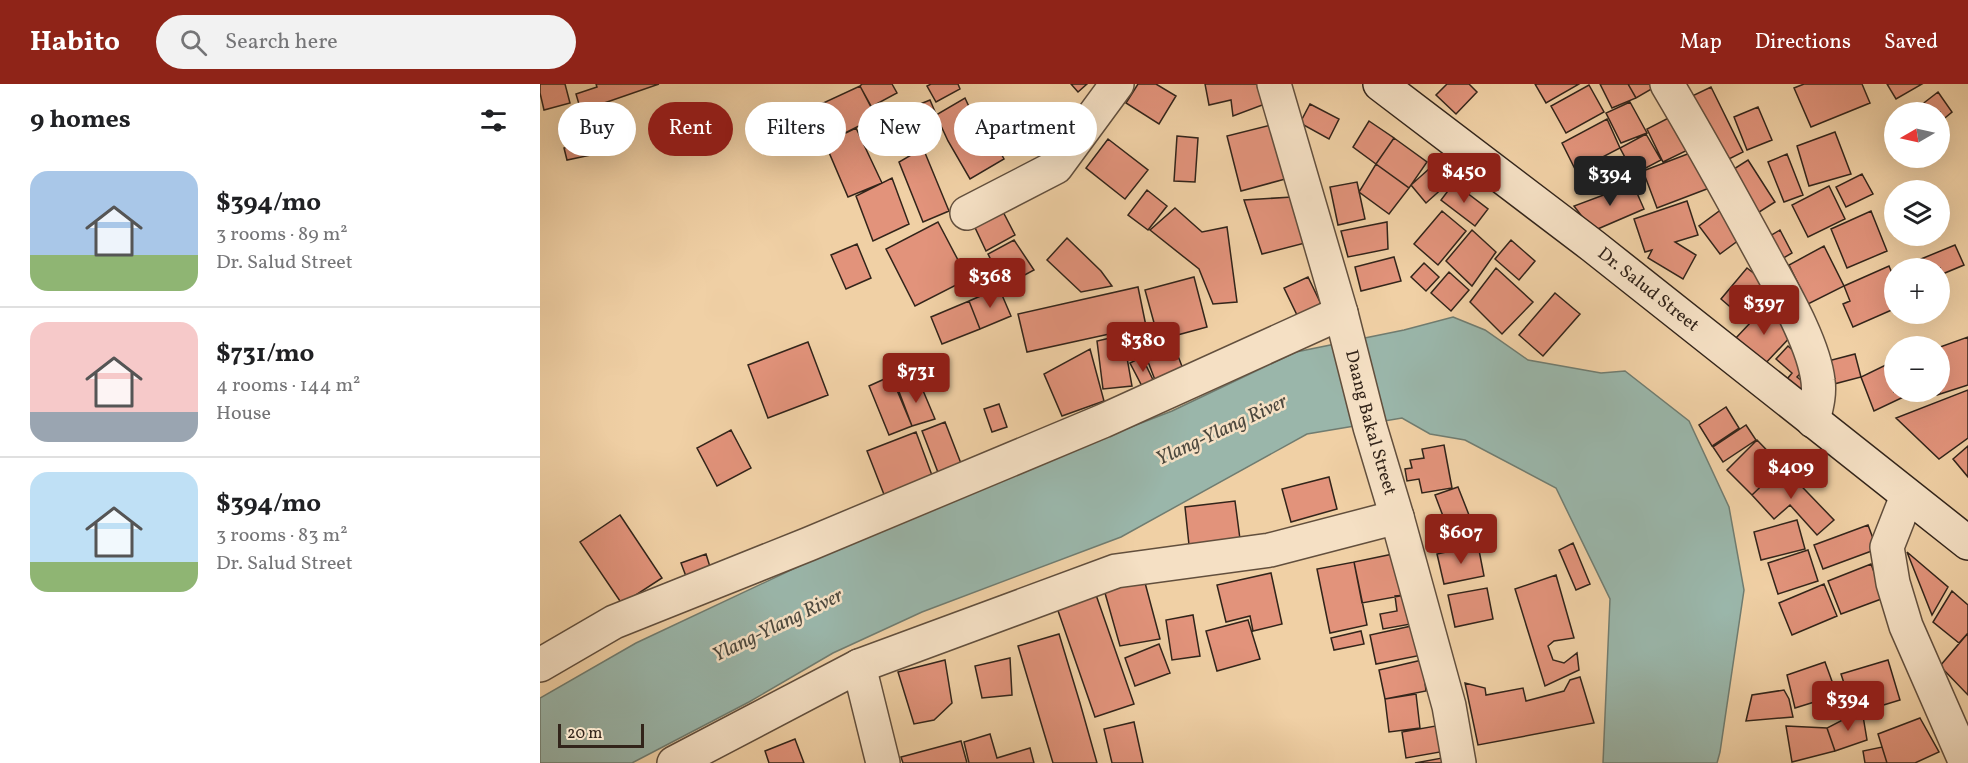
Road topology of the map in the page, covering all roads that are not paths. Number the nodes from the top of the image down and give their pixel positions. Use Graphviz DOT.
graph roads {
  1 [pos="1117,84"];
  2 [pos="1274,84"];
  3 [pos="1380,84"];
  4 [pos="1667,84"];
  5 [pos="967,213"];
  6 [pos="1343,319"];
  7 [pos="1813,422"];
  8 [pos="1907,496"];
  9 [pos="1397,517"];
  10 [pos="1963,532"];
  11 [pos="540,665"];
  12 [pos="859,666"];
  13 [pos="674,763"];
  14 [pos="883,763"];
  15 [pos="1459,763"];
  16 [pos="1966,763"];
  1 -- 5 [label="street"];
  2 -- 6 [label="street, Daang Bakal Street"];
  3 -- 7 [label="street, Dr. Salud Street"];
  4 -- 7 [label="street"];
  6 -- 9 [label="street, Daang Bakal Street"];
  6 -- 11 [label="street"];
  7 -- 8 [label="street, Dr. Salud Street"];
  8 -- 10 [label="street, Dr. Salud Street"];
  8 -- 16 [label="street"];
  9 -- 12 [label="street"];
  9 -- 15 [label="street, Daang Bakal Street"];
  12 -- 13 [label="street"];
  12 -- 14 [label="street"];
}
